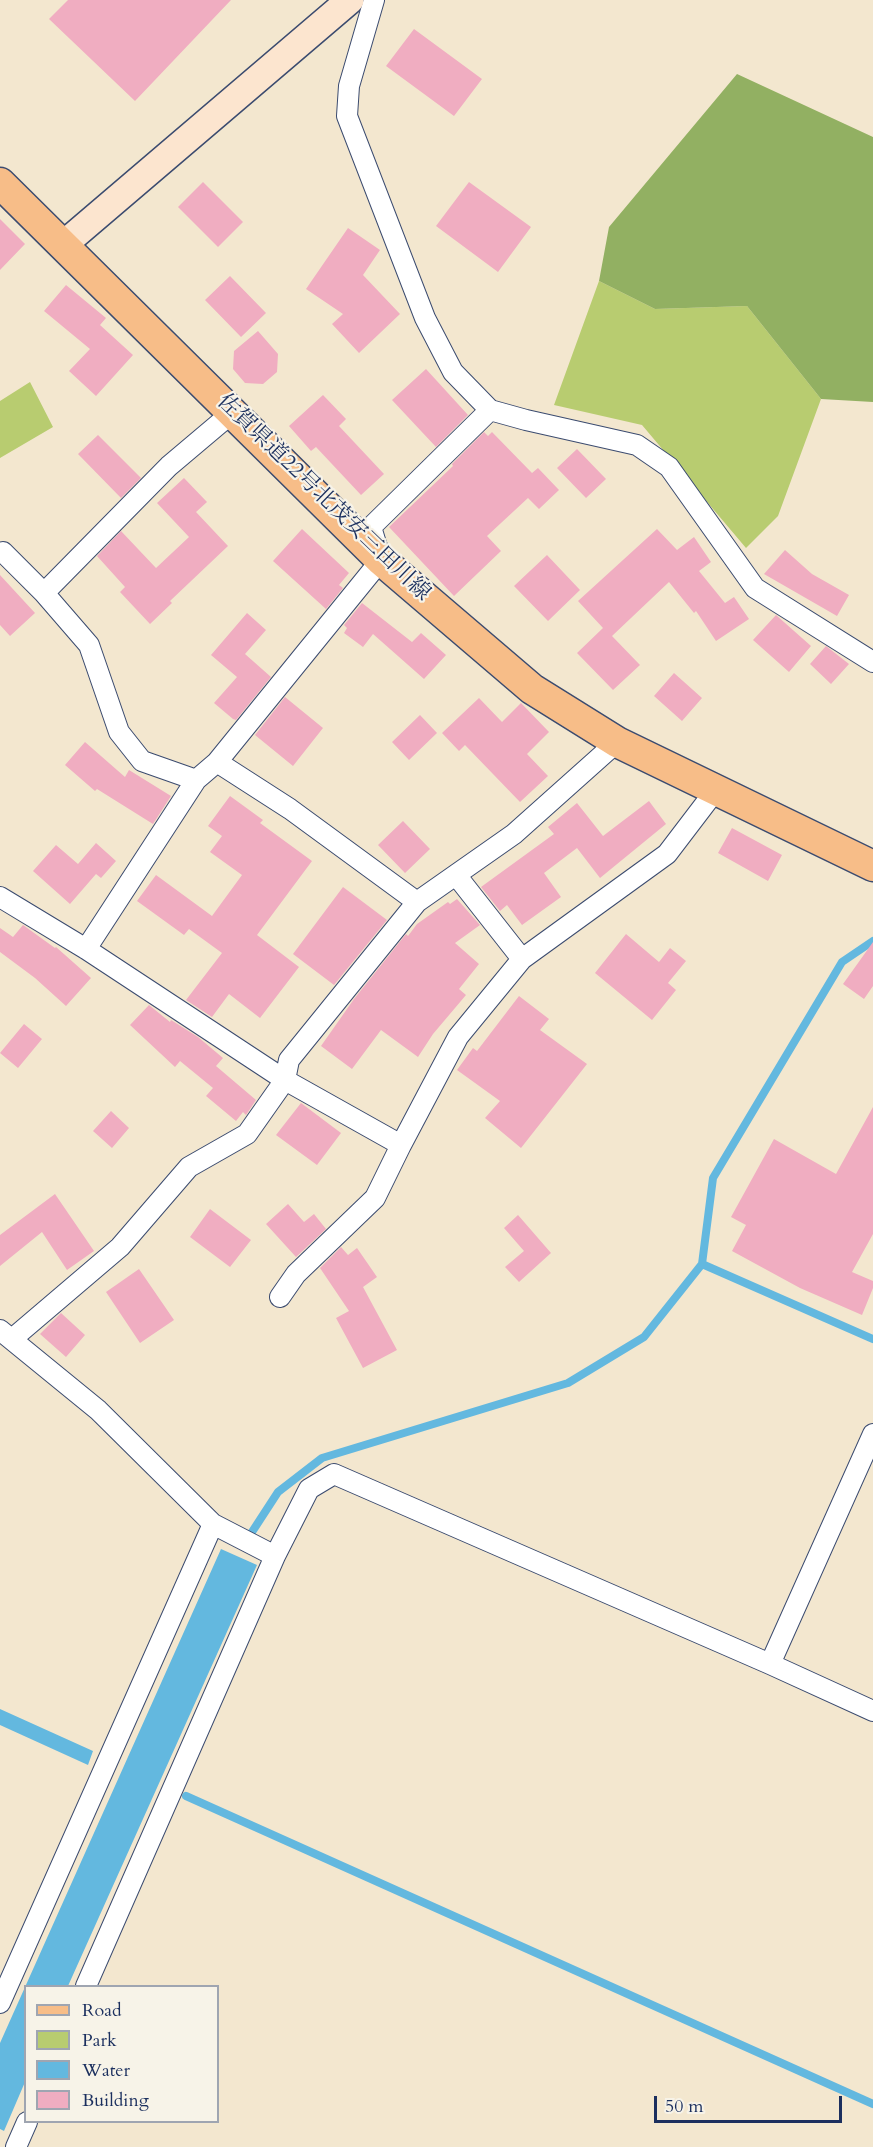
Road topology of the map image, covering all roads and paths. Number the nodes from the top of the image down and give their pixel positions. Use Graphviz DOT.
graph roads {
  1 [pos="350,0"];
  2 [pos="374,0"];
  3 [pos="0,183"];
  4 [pos="63,244"];
  5 [pos="490,410"];
  6 [pos="233,412"];
  7 [pos="3,552"];
  8 [pos="381,560"];
  9 [pos="44,593"];
  10 [pos="873,662"];
  11 [pos="617,742"];
  12 [pos="217,762"];
  13 [pos="196,780"];
  14 [pos="715,791"];
  15 [pos="873,866"];
  16 [pos="456,876"];
  17 [pos="0,897"];
  18 [pos="417,902"];
  19 [pos="86,949"];
  20 [pos="522,959"];
  21 [pos="285,1080"];
  22 [pos="401,1144"];
  23 [pos="280,1297"];
  24 [pos="6,1334"];
  25 [pos="873,1434"];
  26 [pos="213,1524"];
  27 [pos="275,1556"];
  28 [pos="770,1664"];
  29 [pos="873,1711"];
  30 [pos="86,1985"];
  31 [pos="0,2002"];
  32 [pos="26,2123"];
  33 [pos="16,2147"];
  1 -- 4 [label="street"];
  2 -- 5 [label="street"];
  3 -- 4 [label="main road, 佐賀県道22号北茂安三田川線"];
  4 -- 6 [label="main road, 佐賀県道22号北茂安三田川線"];
  5 -- 8 [label="street"];
  5 -- 10 [label="street"];
  6 -- 8 [label="main road, 佐賀県道22号北茂安三田川線"];
  6 -- 9 [label="street"];
  7 -- 9 [label="street"];
  8 -- 11 [label="main road, 佐賀県道22号北茂安三田川線"];
  8 -- 12 [label="street"];
  9 -- 13 [label="street"];
  11 -- 14 [label="main road, 佐賀県道22号北茂安三田川線"];
  11 -- 16 [label="street"];
  12 -- 13 [label="street"];
  12 -- 18 [label="street"];
  13 -- 19 [label="street"];
  14 -- 15 [label="main road, 佐賀県道22号北茂安三田川線"];
  14 -- 20 [label="street"];
  16 -- 18 [label="street"];
  16 -- 20 [label="street"];
  17 -- 19 [label="street"];
  18 -- 21 [label="street"];
  19 -- 21 [label="street"];
  20 -- 22 [label="street"];
  21 -- 22 [label="street"];
  21 -- 24 [label="street"];
  22 -- 23 [label="street"];
  24 -- 26 [label="street"];
  25 -- 28 [label="street"];
  26 -- 27 [label="street"];
  26 -- 31 [label="street"];
  27 -- 28 [label="street"];
  27 -- 30 [label="street"];
  28 -- 29 [label="street"];
  32 -- 33 [label="street"];
}
